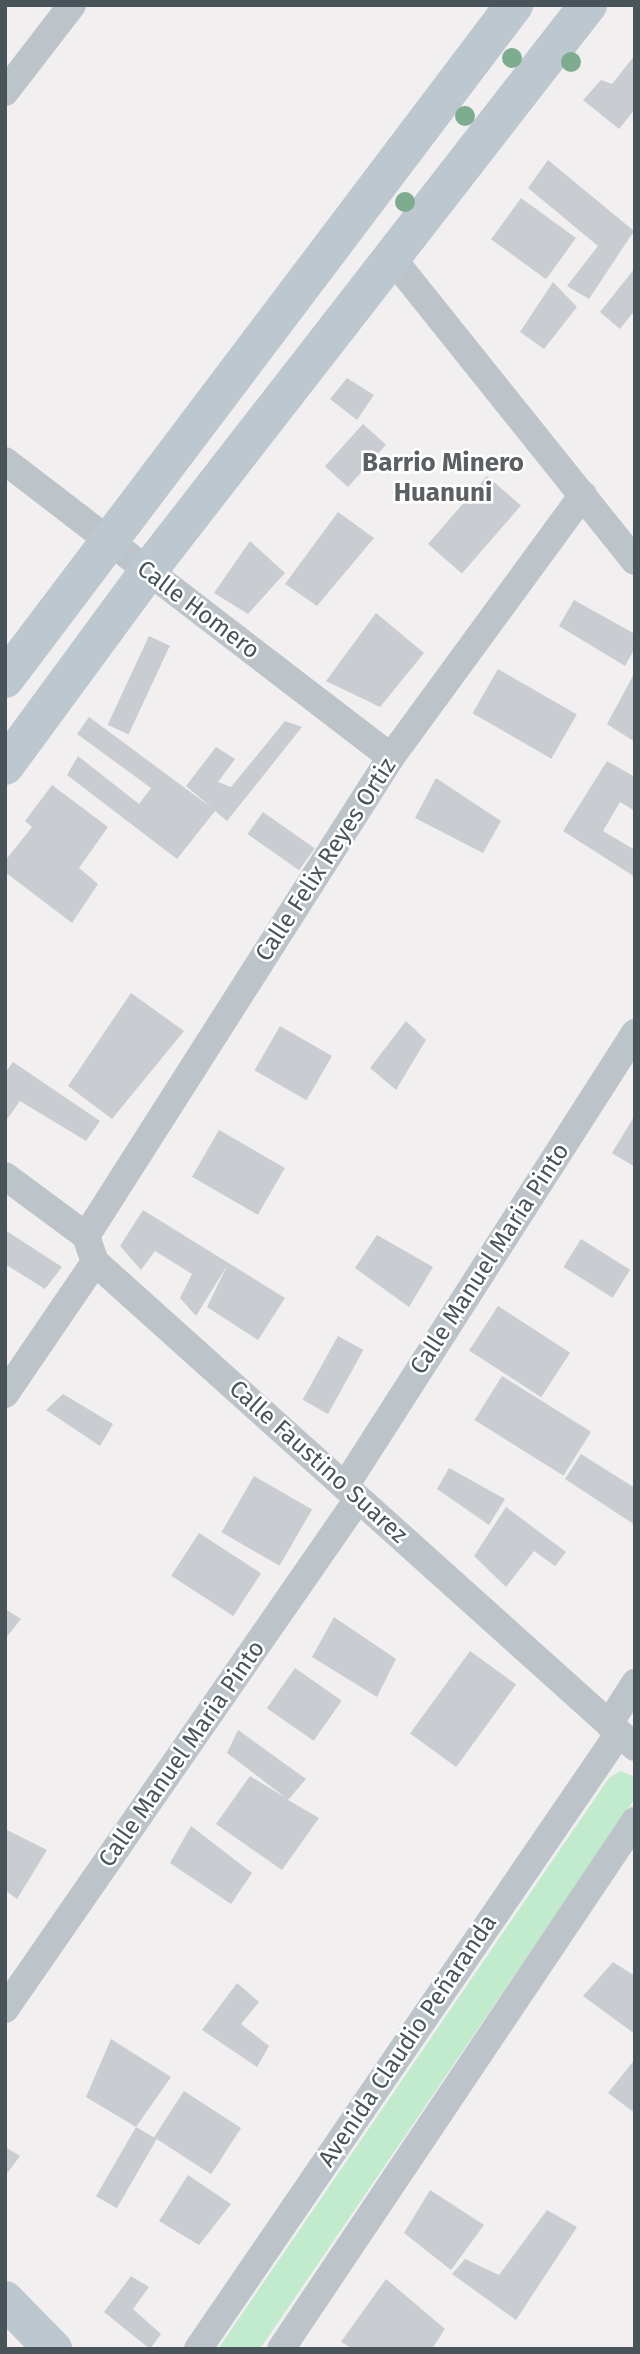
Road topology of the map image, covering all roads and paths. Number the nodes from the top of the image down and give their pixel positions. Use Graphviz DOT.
graph roads {
  1 [pos="72,5"];
  2 [pos="514,5"];
  3 [pos="588,5"];
  4 [pos="7,85"];
  5 [pos="392,258"];
  6 [pos="5,461"];
  7 [pos="583,495"];
  8 [pos="108,542"];
  9 [pos="635,561"];
  10 [pos="148,571"];
  11 [pos="5,679"];
  12 [pos="391,757"];
  13 [pos="5,766"];
  14 [pos="635,1033"];
  15 [pos="5,1176"];
  16 [pos="90,1249"];
  17 [pos="5,1394"];
  18 [pos="351,1492"];
  19 [pos="635,1683"];
  20 [pos="621,1734"];
  21 [pos="635,1821"];
  22 [pos="5,2009"];
  23 [pos="5,2300"];
  24 [pos="52,2349"];
  25 [pos="198,2349"];
  26 [pos="281,2349"];
  1 -- 4 [label="street"];
  2 -- 8 [label="main road"];
  3 -- 5 [label="main road"];
  5 -- 7 [label="street"];
  5 -- 10 [label="main road"];
  6 -- 8 [label="street, Calle Homero"];
  7 -- 9 [label="street"];
  7 -- 12 [label="street, Calle Felix Reyes Ortiz"];
  8 -- 10 [label="street, Calle Homero"];
  8 -- 11 [label="main road"];
  10 -- 12 [label="street, Calle Homero"];
  10 -- 13 [label="main road"];
  12 -- 16 [label="street, Calle Felix Reyes Ortiz"];
  14 -- 18 [label="street, Calle Manuel Maria Pinto"];
  15 -- 16 [label="street, Calle Faustino Suarez"];
  16 -- 17 [label="street, Calle Felix Reyes Ortiz"];
  16 -- 18 [label="street, Calle Faustino Suarez"];
  18 -- 20 [label="street, Calle Faustino Suarez"];
  18 -- 22 [label="street, Calle Manuel Maria Pinto"];
  19 -- 20 [label="street, Avenida Claudio Peñaranda"];
  20 -- 25 [label="street, Avenida Claudio Peñaranda"];
  21 -- 26 [label="street"];
  23 -- 24 [label="main road"];
}
